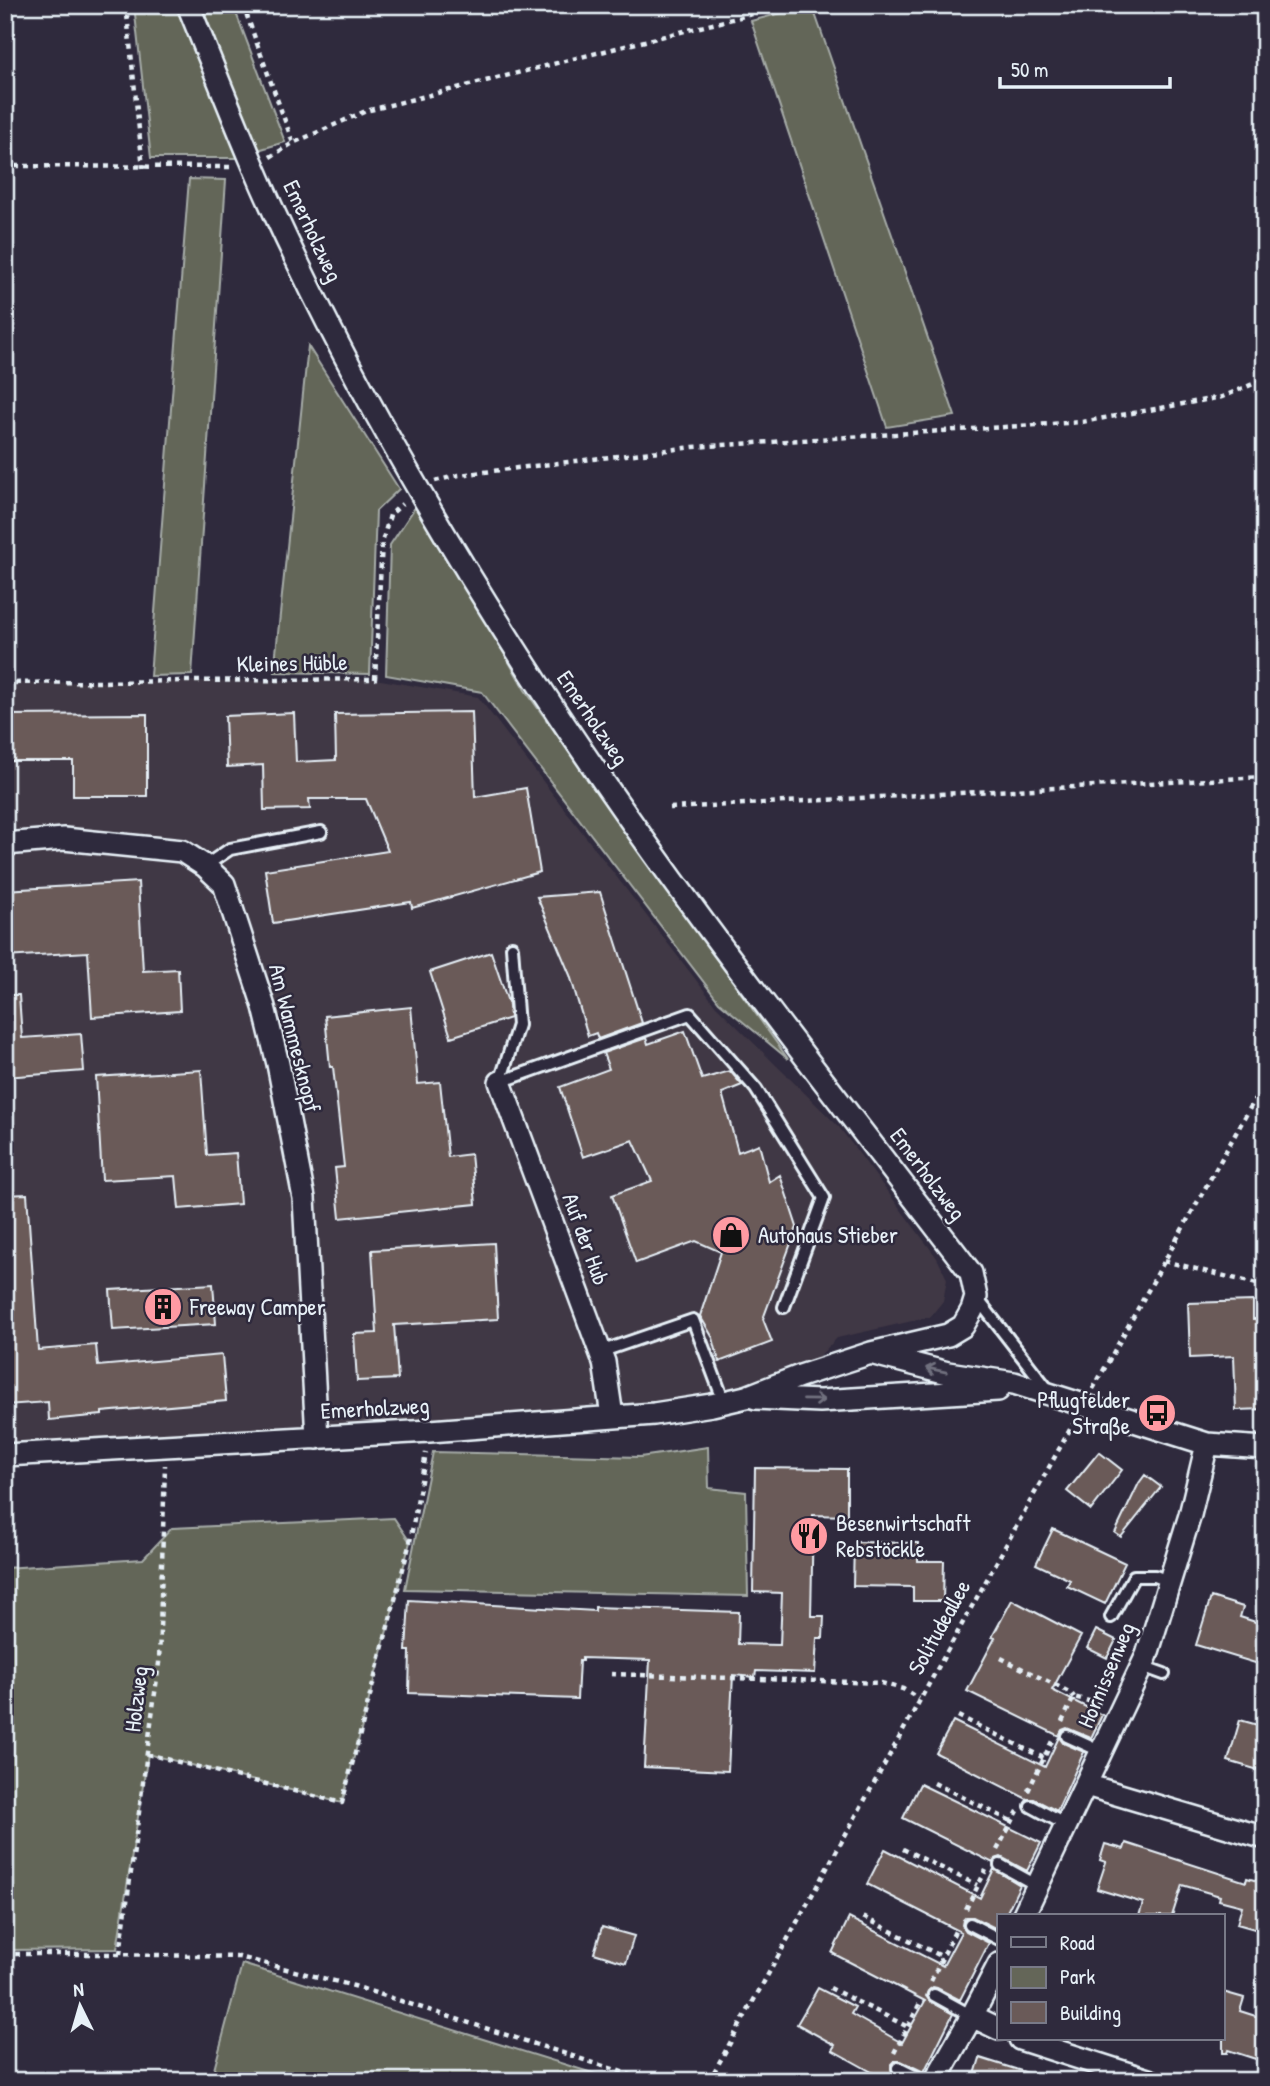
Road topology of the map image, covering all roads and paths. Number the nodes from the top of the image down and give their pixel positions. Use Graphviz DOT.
graph roads {
  1 [pos="126,5"];
  2 [pos="188,5"];
  3 [pos="243,5"];
  4 [pos="788,5"];
  5 [pos="293,144"];
  6 [pos="253,164"];
  7 [pos="5,166"];
  8 [pos="144,167"];
  9 [pos="1265,379"];
  10 [pos="418,489"];
  11 [pos="5,683"];
  12 [pos="1265,777"];
  13 [pos="670,808"];
  14 [pos="321,832"];
  15 [pos="5,844"];
  16 [pos="205,866"];
  17 [pos="512,947"];
  18 [pos="1265,1081"];
  19 [pos="500,1082"];
  20 [pos="1164,1261"];
  21 [pos="1265,1286"];
  22 [pos="976,1297"];
  23 [pos="784,1307"];
  24 [pos="600,1352"];
  25 [pos="871,1353"];
  26 [pos="1051,1393"];
  27 [pos="746,1397"];
  28 [pos="724,1402"];
  29 [pos="1083,1405"];
  30 [pos="612,1416"];
  31 [pos="430,1431"];
  32 [pos="317,1437"];
  33 [pos="1207,1444"];
  34 [pos="166,1446"];
  35 [pos="1265,1448"];
  36 [pos="5,1455"];
  37 [pos="1171,1582"];
  38 [pos="1111,1617"];
  39 [pos="1001,1658"];
  40 [pos="1142,1666"];
  41 [pos="611,1674"];
  42 [pos="1164,1674"];
  43 [pos="1074,1697"];
  44 [pos="919,1699"];
  45 [pos="1104,1705"];
  46 [pos="958,1716"];
  47 [pos="1067,1736"];
  48 [pos="1102,1752"];
  49 [pos="148,1754"];
  50 [pos="1044,1758"];
  51 [pos="934,1783"];
  52 [pos="1086,1785"];
  53 [pos="1031,1806"];
  54 [pos="1013,1822"];
  55 [pos="1066,1825"];
  56 [pos="1265,1838"];
  57 [pos="903,1849"];
  58 [pos="1000,1865"];
  59 [pos="977,1885"];
  60 [pos="1038,1886"];
  61 [pos="1024,1914"];
  62 [pos="863,1917"];
  63 [pos="970,1924"];
  64 [pos="997,1938"];
  65 [pos="5,1954"];
  66 [pos="120,1954"];
  67 [pos="943,1957"];
  68 [pos="997,1968"];
  69 [pos="830,1988"];
  70 [pos="934,1995"];
  71 [pos="972,2016"];
  72 [pos="908,2027"];
  73 [pos="997,2028"];
  74 [pos="1023,2040"];
  75 [pos="894,2064"];
  76 [pos="650,2081"];
  77 [pos="709,2081"];
  78 [pos="924,2081"];
  79 [pos="935,2081"];
  80 [pos="1151,2081"];
  1 -- 8 [label="path"];
  2 -- 6 [label="street, Emerholzweg"];
  3 -- 5 [label="path"];
  4 -- 5 [label="path"];
  5 -- 6 [label="path"];
  6 -- 8 [label="path"];
  6 -- 10 [label="street, Emerholzweg"];
  7 -- 8 [label="path"];
  9 -- 10 [label="path"];
  10 -- 11 [label="path, Kleines Hüble"];
  10 -- 22 [label="street, Emerholzweg"];
  12 -- 13 [label="path"];
  14 -- 16 [label="lane"];
  15 -- 16 [label="street, Am Wammesknopf"];
  16 -- 32 [label="street, Am Wammesknopf"];
  17 -- 19 [label="lane"];
  18 -- 20 [label="path, Solitudeallee"];
  19 -- 23 [label="lane"];
  19 -- 24 [label="street, Auf der Hub"];
  20 -- 21 [label="path"];
  20 -- 29 [label="path, Solitudeallee"];
  22 -- 25 [label="street, Emerholzweg"];
  22 -- 26 [label="lane"];
  24 -- 28 [label="lane"];
  24 -- 30 [label="street, Auf der Hub"];
  26 -- 25 [label="street, Emerholzweg, one-way"];
  25 -- 27 [label="street, Emerholzweg"];
  27 -- 26 [label="street, Emerholzweg, one-way"];
  26 -- 29 [label="street, Emerholzweg"];
  27 -- 28 [label="street, Emerholzweg"];
  28 -- 30 [label="street, Emerholzweg"];
  29 -- 33 [label="street"];
  29 -- 44 [label="path, Solitudeallee"];
  30 -- 31 [label="street, Emerholzweg"];
  31 -- 32 [label="street, Emerholzweg"];
  31 -- 49 [label="path"];
  32 -- 34 [label="street, Emerholzweg"];
  33 -- 35 [label="street"];
  33 -- 37 [label="street, Hornissenweg"];
  34 -- 36 [label="street, Emerholzweg"];
  34 -- 49 [label="path, Holzweg"];
  37 -- 38 [label="lane"];
  37 -- 40 [label="street, Hornissenweg"];
  39 -- 43 [label="path"];
  40 -- 42 [label="lane"];
  40 -- 48 [label="street, Hornissenweg"];
  41 -- 44 [label="path"];
  43 -- 45 [label="path"];
  43 -- 50 [label="path"];
  44 -- 77 [label="path, Solitudeallee"];
  46 -- 50 [label="path"];
  47 -- 48 [label="lane"];
  48 -- 52 [label="street, Hornissenweg"];
  49 -- 66 [label="path, Holzweg"];
  50 -- 54 [label="path"];
  51 -- 54 [label="path"];
  52 -- 55 [label="street, Hornissenweg"];
  52 -- 56 [label="street"];
  53 -- 55 [label="lane"];
  54 -- 59 [label="path"];
  55 -- 60 [label="street, Hornissenweg"];
  57 -- 59 [label="path"];
  58 -- 60 [label="lane"];
  59 -- 67 [label="path"];
  60 -- 61 [label="street, Hornissenweg"];
  62 -- 67 [label="path"];
  63 -- 64 [label="lane"];
  65 -- 66 [label="path"];
  66 -- 76 [label="path"];
  67 -- 72 [label="path"];
  68 -- 71 [label="street"];
  69 -- 72 [label="path"];
  70 -- 71 [label="lane"];
  71 -- 73 [label="street"];
  71 -- 79 [label="street"];
  72 -- 75 [label="path"];
  74 -- 80 [label="street"];
  75 -- 78 [label="lane"];
}
